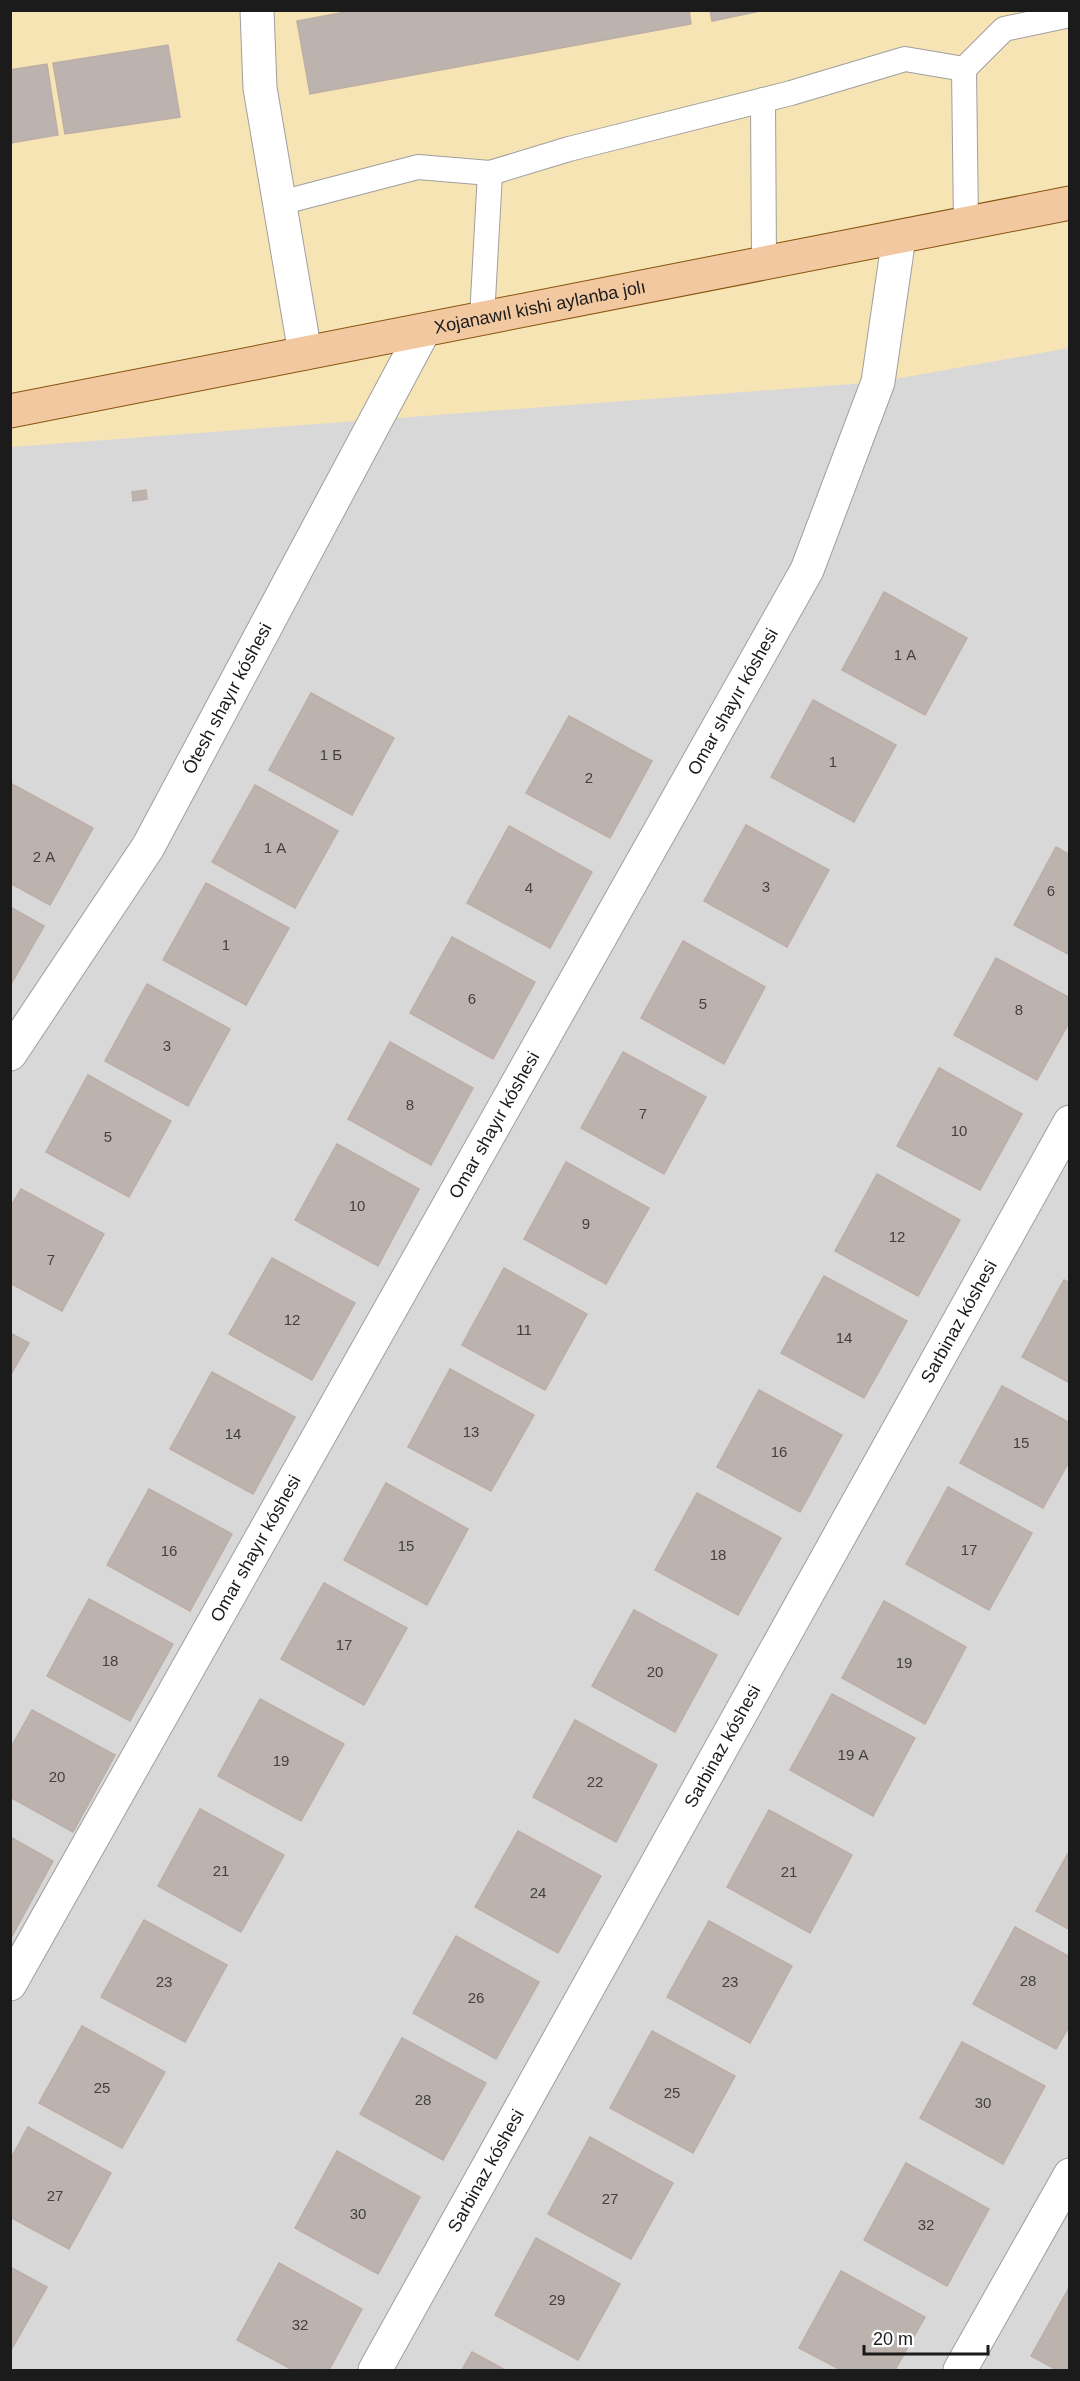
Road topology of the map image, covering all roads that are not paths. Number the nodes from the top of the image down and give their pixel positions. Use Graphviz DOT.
graph roads {
  1 [pos="257,10"];
  2 [pos="1070,15"];
  3 [pos="964,69"];
  4 [pos="763,100"];
  5 [pos="490,173"];
  6 [pos="1070,203"];
  7 [pos="280,204"];
  8 [pos="966,224"];
  9 [pos="899,237"];
  10 [pos="764,263"];
  11 [pos="482,318"];
  12 [pos="424,330"];
  13 [pos="305,353"];
  14 [pos="10,411"];
  15 [pos="10,1054"];
  16 [pos="1070,1122"];
  17 [pos="10,1984"];
  18 [pos="1070,2175"];
  19 [pos="375,2370"];
  20 [pos="960,2370"];
  1 -- 7 [label="street"];
  2 -- 3 [label="lane"];
  3 -- 4 [label="lane"];
  3 -- 8 [label="lane"];
  4 -- 5 [label="lane"];
  4 -- 10 [label="lane"];
  5 -- 7 [label="lane"];
  5 -- 11 [label="lane"];
  6 -- 8 [label="main road, Xojanawıl kishi aylanba jolı"];
  7 -- 13 [label="street"];
  8 -- 9 [label="main road, Xojanawıl kishi aylanba jolı"];
  9 -- 10 [label="main road, Xojanawıl kishi aylanba jolı"];
  9 -- 17 [label="street, Omar shayır kóshesi"];
  10 -- 11 [label="main road, Xojanawıl kishi aylanba jolı"];
  11 -- 12 [label="main road, Xojanawıl kishi aylanba jolı"];
  12 -- 13 [label="main road, Xojanawıl kishi aylanba jolı"];
  12 -- 15 [label="street, Ótesh shayır kóshesi"];
  13 -- 14 [label="main road, Xojanawıl kishi aylanba jolı"];
  16 -- 19 [label="street, Sarbinaz kóshesi"];
  18 -- 20 [label="street"];
}
